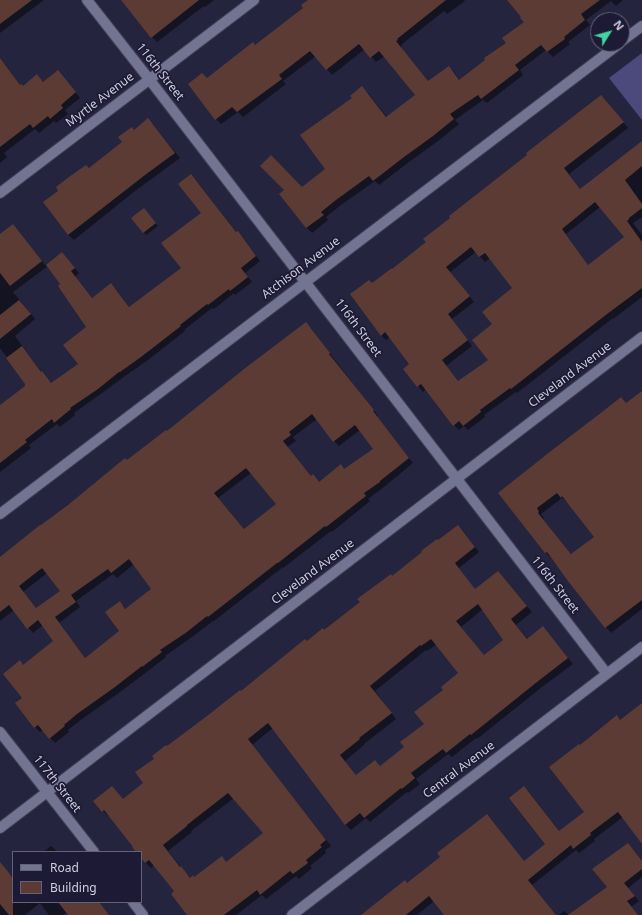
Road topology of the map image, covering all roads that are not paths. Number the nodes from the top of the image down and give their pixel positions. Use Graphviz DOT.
graph roads {
  1 [pos="87,0"];
  2 [pos="254,0"];
  3 [pos="642,26"];
  4 [pos="630,35"];
  5 [pos="608,52"];
  6 [pos="149,79"];
  7 [pos="0,193"];
  8 [pos="305,281"];
  9 [pos="642,337"];
  10 [pos="457,478"];
  11 [pos="0,514"];
  12 [pos="642,647"];
  13 [pos="607,674"];
  14 [pos="0,732"];
  15 [pos="47,792"];
  16 [pos="0,828"];
  17 [pos="93,851"];
  18 [pos="134,903"];
  19 [pos="143,915"];
  20 [pos="292,915"];
  1 -- 6 [label="street, 116th Street"];
  2 -- 6 [label="street, Myrtle Avenue"];
  3 -- 4 [label="street"];
  5 -- 8 [label="street, Atchison Avenue"];
  6 -- 7 [label="street, Myrtle Avenue"];
  6 -- 8 [label="street, 116th Street"];
  8 -- 10 [label="street, 116th Street"];
  8 -- 11 [label="street, Atchison Avenue"];
  9 -- 10 [label="street, Cleveland Avenue"];
  10 -- 13 [label="street, 116th Street"];
  10 -- 15 [label="street, Cleveland Avenue"];
  12 -- 13 [label="street, Central Avenue"];
  13 -- 20 [label="street, Central Avenue"];
  14 -- 15 [label="street, 117th Street"];
  15 -- 16 [label="street, Cleveland Avenue"];
  15 -- 17 [label="street, 117th Street"];
  18 -- 19 [label="street"];
}
